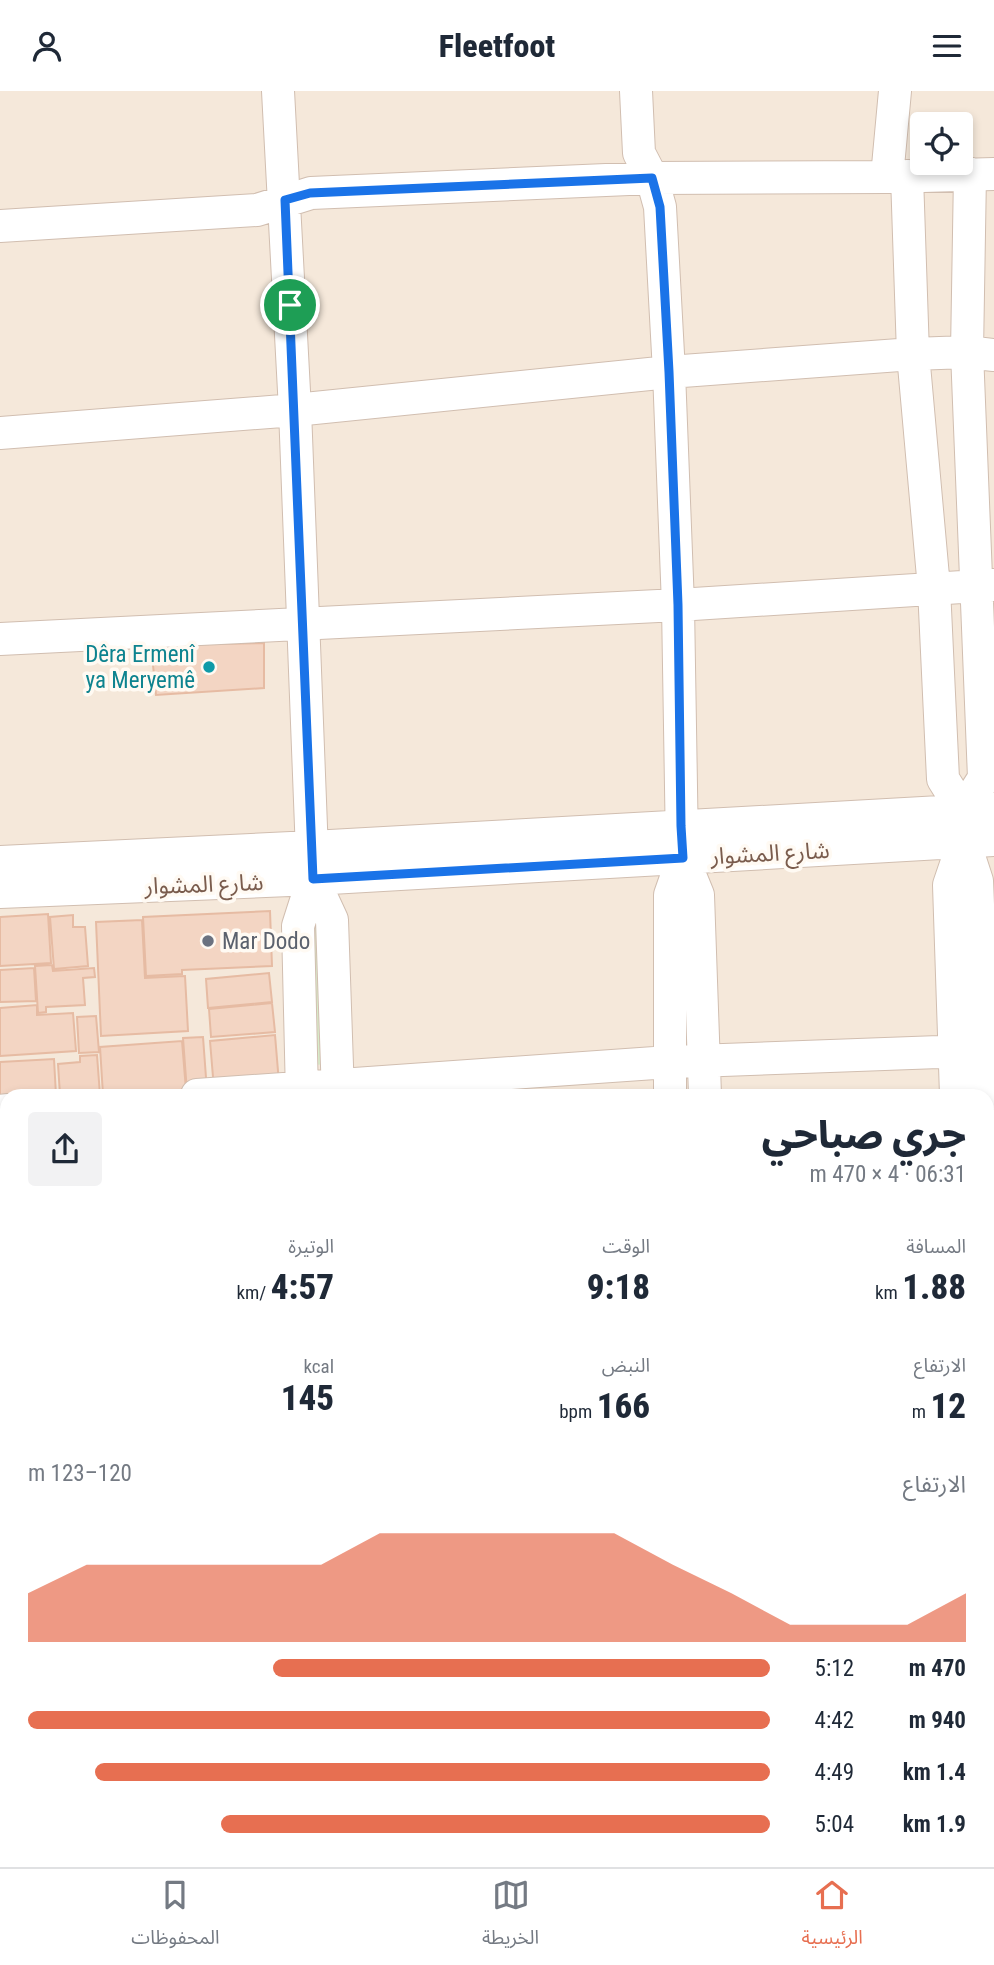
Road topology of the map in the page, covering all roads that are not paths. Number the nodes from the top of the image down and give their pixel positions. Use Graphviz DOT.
graph roads {
  1 [pos="278,91"];
  2 [pos="636,91"];
  3 [pos="895,91"];
  4 [pos="982,174"];
  5 [pos="897,177"];
  6 [pos="652,178"];
  7 [pos="285,200"];
  8 [pos="0,226"];
  9 [pos="980,353"];
  10 [pos="913,354"];
  11 [pos="669,372"];
  12 [pos="295,410"];
  13 [pos="0,433"];
  14 [pos="985,586"];
  15 [pos="934,588"];
  16 [pos="678,605"];
  17 [pos="304,623"];
  18 [pos="0,639"];
  19 [pos="979,825"];
  20 [pos="681,826"];
  21 [pos="312,847"];
  22 [pos="683,858"];
  23 [pos="0,862"];
  24 [pos="313,879"];
  25 [pos="0,892"];
  26 [pos="978,1051"];
  27 [pos="704,1061"];
  28 [pos="669,1062"];
  29 [pos="302,1089"];
  30 [pos="338,1089"];
  31 [pos="350,1089"];
  32 [pos="670,1089"];
  33 [pos="705,1089"];
  34 [pos="959,1089"];
  35 [pos="985,1089"];
  1 -- 7 [label="street"];
  2 -- 6 [label="street"];
  3 -- 5 [label="street"];
  4 -- 5 [label="street"];
  4 -- 9 [label="street"];
  5 -- 6 [label="street"];
  5 -- 10 [label="street"];
  6 -- 7 [label="street"];
  6 -- 11 [label="street"];
  7 -- 8 [label="street"];
  7 -- 12 [label="street"];
  9 -- 10 [label="street"];
  9 -- 14 [label="street"];
  10 -- 11 [label="street"];
  10 -- 15 [label="street"];
  11 -- 12 [label="street"];
  11 -- 16 [label="street"];
  12 -- 13 [label="street"];
  12 -- 17 [label="street"];
  14 -- 15 [label="street"];
  14 -- 19 [label="street"];
  15 -- 16 [label="street"];
  15 -- 19 [label="street"];
  16 -- 17 [label="street"];
  16 -- 20 [label="street"];
  17 -- 18 [label="street"];
  17 -- 21 [label="street"];
  19 -- 20 [label="street, شارع المشوار"];
  19 -- 22 [label="street, شارع المشوار"];
  19 -- 26 [label="street"];
  20 -- 21 [label="street, شارع المشوار"];
  20 -- 22 [label="street"];
  21 -- 23 [label="street, شارع المشوار"];
  21 -- 24 [label="street"];
  22 -- 24 [label="street, شارع المشوار"];
  22 -- 27 [label="street"];
  22 -- 28 [label="street"];
  24 -- 25 [label="street, شارع المشوار"];
  24 -- 29 [label="street"];
  24 -- 30 [label="street"];
  26 -- 27 [label="street"];
  26 -- 34 [label="street"];
  26 -- 35 [label="street"];
  27 -- 28 [label="street"];
  27 -- 33 [label="street"];
  28 -- 31 [label="street"];
  28 -- 32 [label="street"];
}
